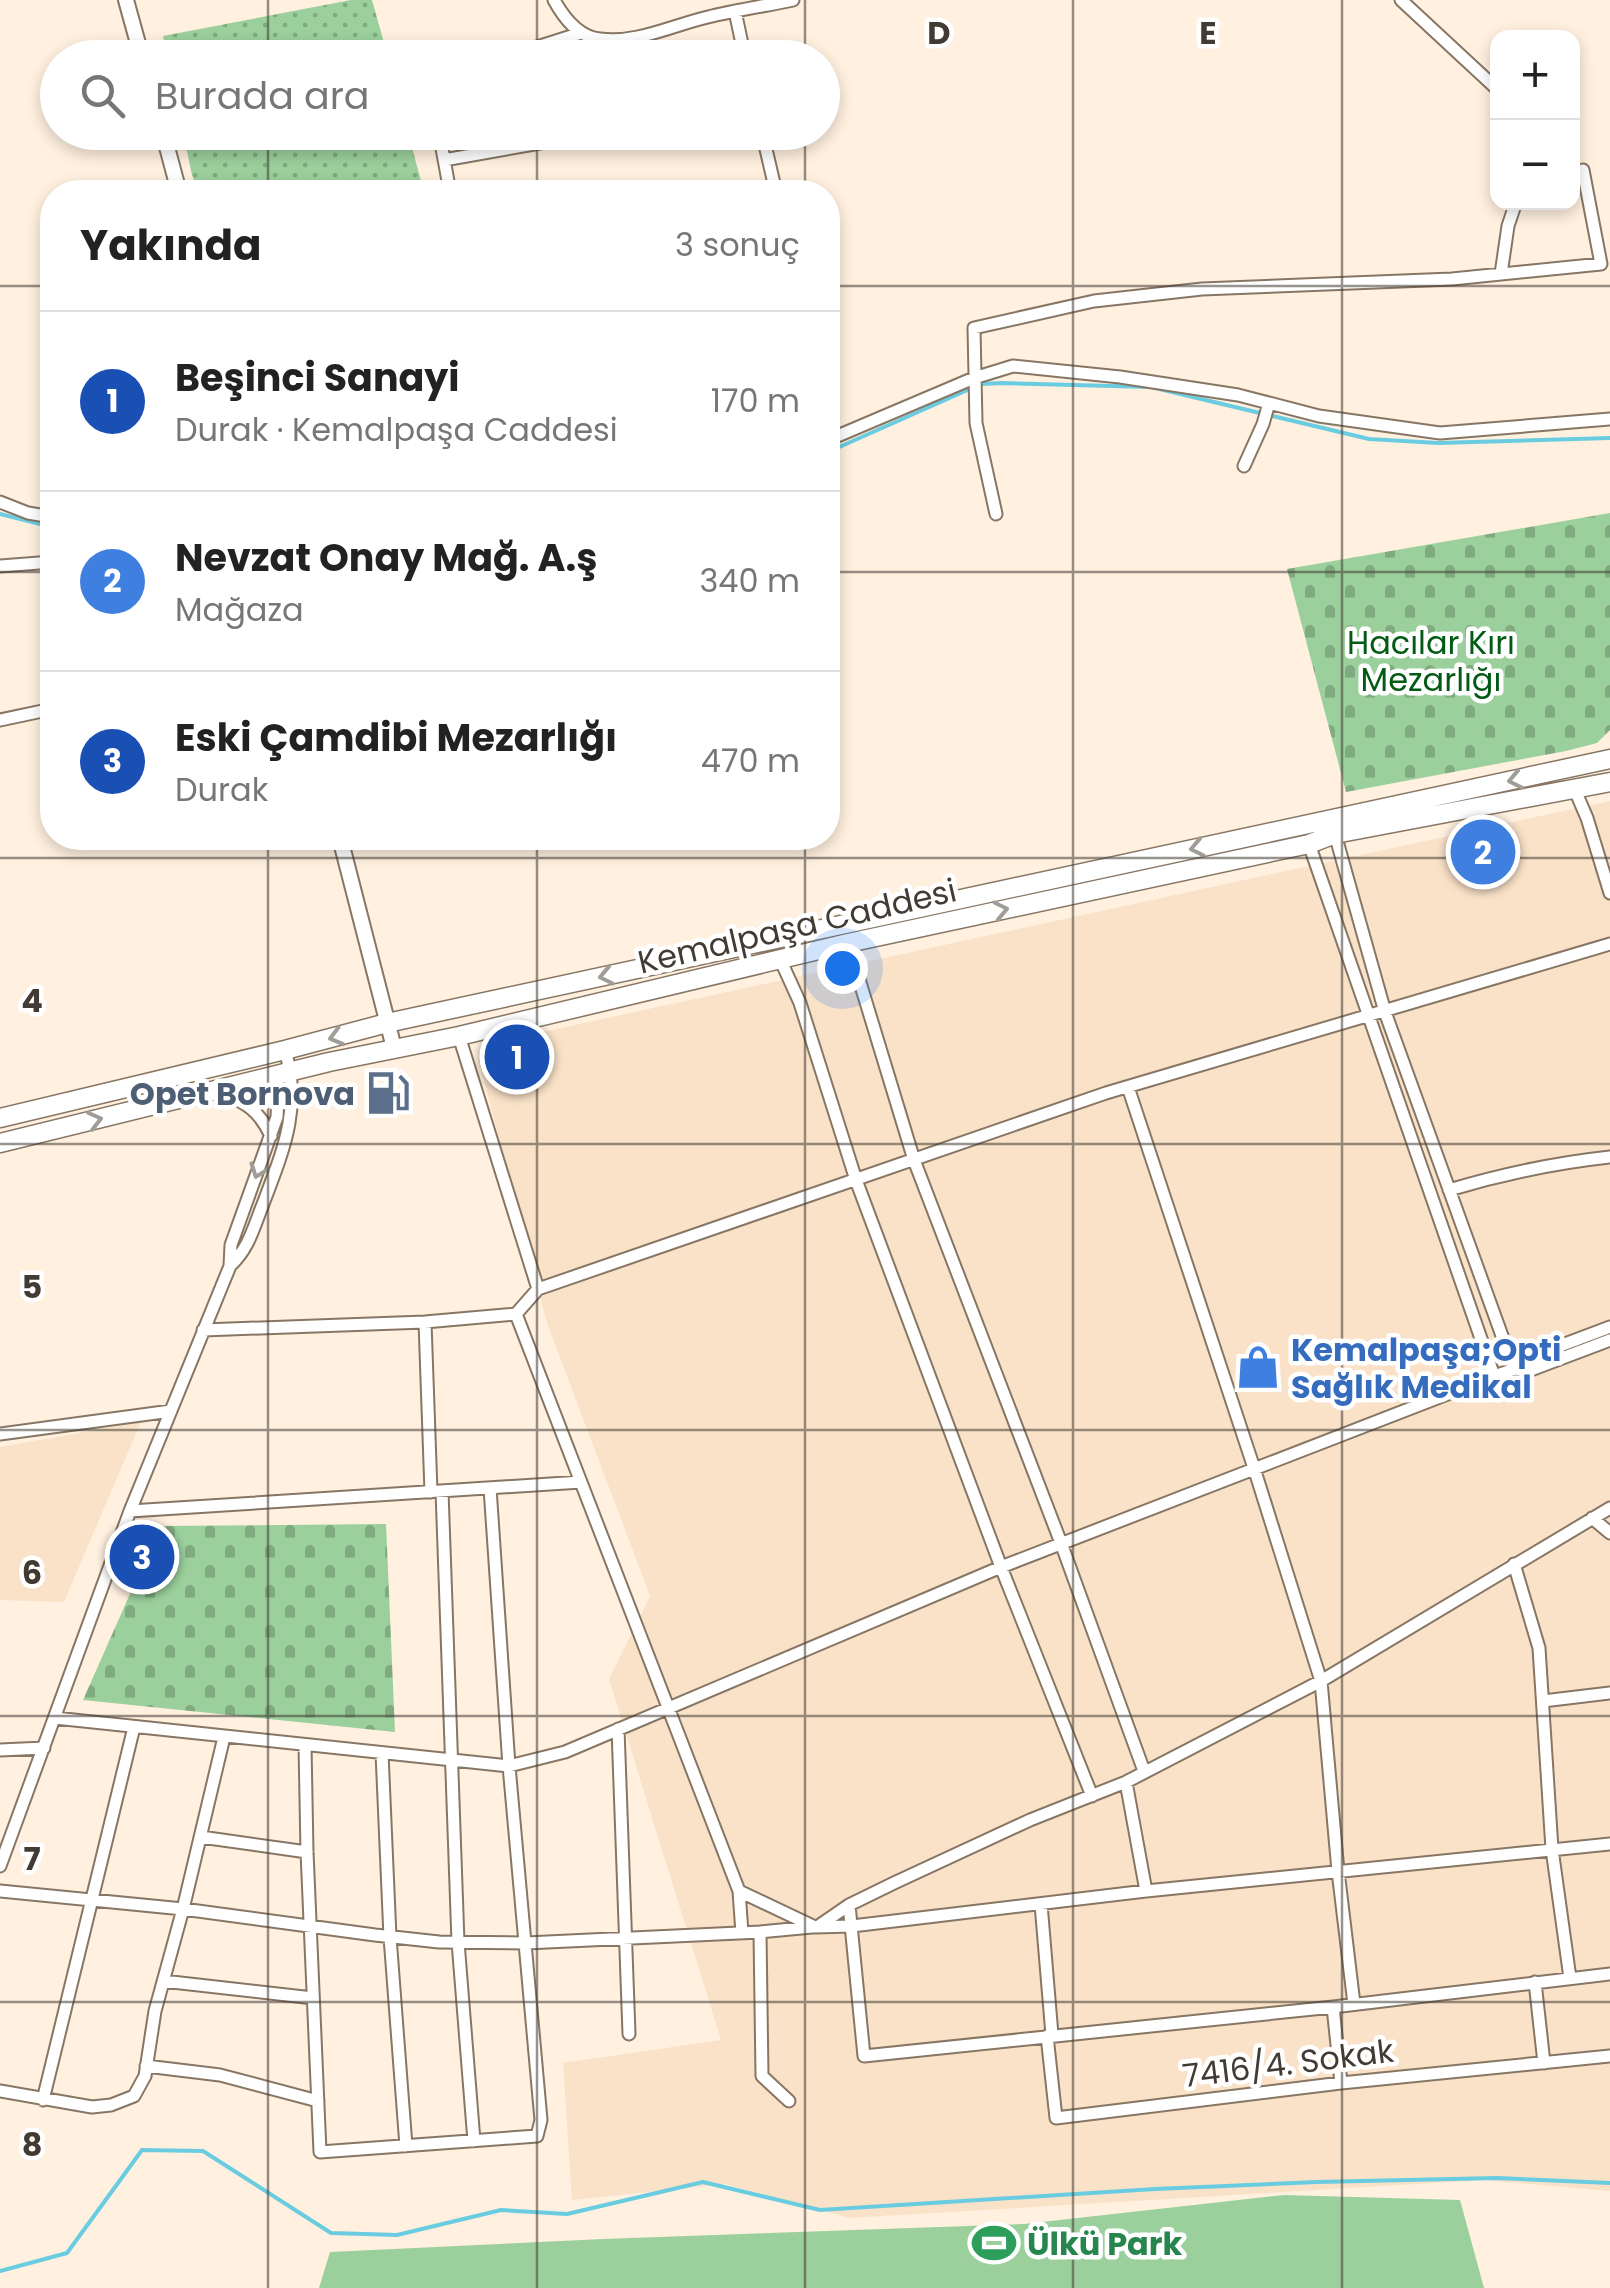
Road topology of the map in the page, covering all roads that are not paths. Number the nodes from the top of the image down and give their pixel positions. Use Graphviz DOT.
graph roads {
  1 [pos="126,0"];
  2 [pos="554,0"];
  3 [pos="793,0"];
  4 [pos="1401,0"];
  5 [pos="735,12"];
  6 [pos="581,32"];
  7 [pos="137,40"];
  8 [pos="557,40"];
  9 [pos="741,40"];
  10 [pos="1490,83"];
  11 [pos="168,150"];
  12 [pos="442,150"];
  13 [pos="501,150"];
  14 [pos="766,150"];
  15 [pos="444,160"];
  16 [pos="1583,170"];
  17 [pos="177,180"];
  18 [pos="448,180"];
  19 [pos="773,180"];
  20 [pos="1513,210"];
  21 [pos="1501,274"];
  22 [pos="975,385"];
  23 [pos="1268,407"];
  24 [pos="1610,419"];
  25 [pos="840,436"];
  26 [pos="1244,466"];
  27 [pos="0,502"];
  28 [pos="996,514"];
  29 [pos="40,515"];
  30 [pos="40,563"];
  31 [pos="0,566"];
  32 [pos="40,712"];
  33 [pos="0,720"];
  34 [pos="1610,759"];
  35 [pos="1610,782"];
  36 [pos="1574,788"];
  37 [pos="1335,834"];
  38 [pos="1310,844"];
  39 [pos="343,850"];
  40 [pos="1610,893"];
  41 [pos="848,943"];
  42 [pos="1610,944"];
  43 [pos="780,959"];
  44 [pos="1385,1012"];
  45 [pos="1370,1016"];
  46 [pos="387,1023"];
  47 [pos="459,1036"];
  48 [pos="394,1048"];
  49 [pos="277,1052"];
  50 [pos="283,1075"];
  51 [pos="1128,1087"];
  52 [pos="218,1090"];
  53 [pos="0,1118"];
  54 [pos="271,1136"];
  55 [pos="0,1143"];
  56 [pos="1610,1157"];
  57 [pos="914,1160"];
  58 [pos="856,1180"];
  59 [pos="1449,1190"];
  60 [pos="230,1266"];
  61 [pos="538,1289"];
  62 [pos="516,1314"];
  63 [pos="425,1322"];
  64 [pos="1610,1326"];
  65 [pos="203,1330"];
  66 [pos="1610,1340"];
  67 [pos="1514,1369"];
  68 [pos="1494,1376"];
  69 [pos="171,1411"];
  70 [pos="0,1434"];
  71 [pos="1254,1468"];
  72 [pos="580,1482"];
  73 [pos="490,1488"];
  74 [pos="436,1492"];
  75 [pos="1610,1508"];
  76 [pos="130,1510"];
  77 [pos="1592,1518"];
  78 [pos="1610,1533"];
  79 [pos="1061,1543"];
  80 [pos="1514,1564"];
  81 [pos="1001,1566"];
  82 [pos="1321,1680"];
  83 [pos="1610,1693"];
  84 [pos="1543,1701"];
  85 [pos="667,1708"];
  86 [pos="55,1718"];
  87 [pos="134,1728"];
  88 [pos="618,1729"];
  89 [pos="224,1737"];
  90 [pos="305,1745"];
  91 [pos="44,1748"];
  92 [pos="0,1750"];
  93 [pos="382,1753"];
  94 [pos="450,1760"];
  95 [pos="510,1766"];
  96 [pos="1144,1772"];
  97 [pos="1126,1782"];
  98 [pos="1092,1796"];
  99 [pos="201,1837"];
  100 [pos="1610,1844"];
  101 [pos="1552,1849"];
  102 [pos="307,1852"];
  103 [pos="0,1866"];
  104 [pos="1338,1871"];
  105 [pos="0,1891"];
  106 [pos="739,1891"];
  107 [pos="1146,1891"];
  108 [pos="92,1900"];
  109 [pos="1041,1904"];
  110 [pos="849,1906"];
  111 [pos="183,1909"];
  112 [pos="852,1926"];
  113 [pos="310,1927"];
  114 [pos="815,1927"];
  115 [pos="760,1932"];
  116 [pos="742,1933"];
  117 [pos="390,1937"];
  118 [pos="625,1938"];
  119 [pos="458,1942"];
  120 [pos="526,1943"];
  121 [pos="1610,1974"];
  122 [pos="1570,1978"];
  123 [pos="163,1981"];
  124 [pos="1534,1982"];
  125 [pos="313,1998"];
  126 [pos="1354,2004"];
  127 [pos="1333,2007"];
  128 [pos="630,2034"];
  129 [pos="1050,2036"];
  130 [pos="1610,2056"];
  131 [pos="1544,2063"];
  132 [pos="146,2066"];
  133 [pos="1341,2083"];
  134 [pos="0,2091"];
  135 [pos="43,2100"];
  136 [pos="318,2101"];
  137 [pos="789,2101"];
  138 [pos="474,2141"];
  139 [pos="406,2146"];
  1 -- 7 [label="street"];
  2 -- 6 [label="street"];
  3 -- 5 [label="street"];
  4 -- 10 [label="street"];
  5 -- 6 [label="street"];
  5 -- 9 [label="street"];
  6 -- 8 [label="street"];
  11 -- 17 [label="street"];
  12 -- 15 [label="street"];
  13 -- 15 [label="street"];
  14 -- 19 [label="street"];
  15 -- 18 [label="street"];
  16 -- 21 [label="street"];
  20 -- 21 [label="street"];
  21 -- 22 [label="street"];
  22 -- 23 [label="street"];
  22 -- 25 [label="street"];
  22 -- 28 [label="street"];
  23 -- 24 [label="street"];
  23 -- 26 [label="street"];
  27 -- 29 [label="street"];
  30 -- 31 [label="street"];
  32 -- 33 [label="street"];
  34 -- 46 [label="main road, Kemalpaşa Caddesi, one-way"];
  35 -- 36 [label="main road, Kemalpaşa Caddesi"];
  36 -- 37 [label="main road, Kemalpaşa Caddesi"];
  36 -- 40 [label="street"];
  37 -- 38 [label="main road, Kemalpaşa Caddesi"];
  37 -- 44 [label="street"];
  41 -- 38 [label="main road, Kemalpaşa Caddesi, one-way"];
  38 -- 45 [label="street"];
  39 -- 46 [label="street"];
  41 -- 43 [label="main road, Kemalpaşa Caddesi"];
  41 -- 57 [label="street"];
  42 -- 44 [label="street"];
  43 -- 47 [label="main road, Kemalpaşa Caddesi"];
  43 -- 58 [label="street"];
  44 -- 45 [label="street"];
  44 -- 59 [label="street"];
  45 -- 51 [label="street"];
  45 -- 68 [label="street"];
  46 -- 48 [label="street"];
  46 -- 49 [label="main road, Kemalpaşa Caddesi, one-way"];
  47 -- 48 [label="main road, Kemalpaşa Caddesi"];
  47 -- 61 [label="street"];
  48 -- 50 [label="main road, Kemalpaşa Caddesi"];
  49 -- 50 [label="main road"];
  49 -- 53 [label="main road"];
  50 -- 52 [label="main road, Kemalpaşa Caddesi"];
  50 -- 54 [label="street"];
  50 -- 60 [label="street"];
  51 -- 57 [label="street"];
  51 -- 71 [label="street"];
  52 -- 54 [label="street"];
  55 -- 52 [label="main road, Kemalpaşa Caddesi, one-way"];
  54 -- 60 [label="street, one-way"];
  56 -- 59 [label="street"];
  57 -- 58 [label="street"];
  57 -- 79 [label="street"];
  58 -- 61 [label="street"];
  58 -- 81 [label="street"];
  59 -- 67 [label="street"];
  60 -- 65 [label="street"];
  61 -- 62 [label="street"];
  62 -- 63 [label="street"];
  62 -- 72 [label="street"];
  63 -- 65 [label="street"];
  63 -- 74 [label="street"];
  64 -- 67 [label="street"];
  65 -- 69 [label="street"];
  66 -- 67 [label="street"];
  67 -- 68 [label="street"];
  68 -- 71 [label="street"];
  69 -- 70 [label="street"];
  69 -- 76 [label="street"];
  71 -- 79 [label="street"];
  71 -- 82 [label="street"];
  72 -- 73 [label="street"];
  72 -- 85 [label="street"];
  73 -- 74 [label="street"];
  73 -- 95 [label="street"];
  74 -- 76 [label="street"];
  74 -- 94 [label="street"];
  75 -- 77 [label="street"];
  76 -- 86 [label="street"];
  77 -- 78 [label="street"];
  77 -- 80 [label="street"];
  79 -- 81 [label="street"];
  79 -- 96 [label="street"];
  80 -- 82 [label="street"];
  80 -- 84 [label="street"];
  81 -- 85 [label="street"];
  81 -- 98 [label="street"];
  82 -- 96 [label="street"];
  82 -- 104 [label="street"];
  83 -- 84 [label="street"];
  84 -- 101 [label="street"];
  85 -- 88 [label="street"];
  85 -- 106 [label="street"];
  86 -- 87 [label="street"];
  86 -- 91 [label="street"];
  87 -- 89 [label="street"];
  87 -- 108 [label="street"];
  88 -- 95 [label="street"];
  88 -- 118 [label="street"];
  89 -- 90 [label="street"];
  89 -- 99 [label="street"];
  90 -- 93 [label="street"];
  90 -- 102 [label="street"];
  91 -- 92 [label="street"];
  91 -- 103 [label="street"];
  93 -- 94 [label="street"];
  93 -- 117 [label="street"];
  94 -- 95 [label="street"];
  94 -- 119 [label="street"];
  95 -- 120 [label="street"];
  96 -- 97 [label="street"];
  97 -- 98 [label="street"];
  97 -- 107 [label="street"];
  98 -- 110 [label="street"];
  99 -- 102 [label="street"];
  99 -- 111 [label="street"];
  100 -- 101 [label="street"];
  101 -- 104 [label="street"];
  101 -- 122 [label="street"];
  102 -- 113 [label="street"];
  104 -- 107 [label="street"];
  104 -- 126 [label="street"];
  105 -- 108 [label="street"];
  106 -- 114 [label="street"];
  106 -- 116 [label="street"];
  107 -- 109 [label="street"];
  108 -- 111 [label="street"];
  108 -- 135 [label="street"];
  109 -- 112 [label="street"];
  109 -- 129 [label="street"];
  110 -- 112 [label="street"];
  110 -- 114 [label="street"];
  111 -- 113 [label="street"];
  111 -- 123 [label="street"];
  112 -- 114 [label="street"];
  112 -- 129 [label="street"];
  113 -- 117 [label="street"];
  113 -- 125 [label="street"];
  114 -- 115 [label="street"];
  115 -- 116 [label="street"];
  115 -- 137 [label="street"];
  116 -- 118 [label="street"];
  117 -- 119 [label="street"];
  117 -- 139 [label="street"];
  118 -- 120 [label="street"];
  118 -- 128 [label="street"];
  119 -- 120 [label="street"];
  119 -- 138 [label="street"];
  120 -- 138 [label="street"];
  121 -- 122 [label="street"];
  122 -- 124 [label="street"];
  123 -- 125 [label="street"];
  123 -- 132 [label="street"];
  124 -- 126 [label="street"];
  124 -- 131 [label="street"];
  125 -- 136 [label="street"];
  126 -- 127 [label="street"];
  127 -- 129 [label="street"];
  127 -- 133 [label="street"];
  129 -- 133 [label="street, 7416/4. Sokak"];
  130 -- 131 [label="street, 7416/4. Sokak"];
  131 -- 133 [label="street, 7416/4. Sokak"];
  132 -- 135 [label="street"];
  132 -- 136 [label="street"];
  134 -- 135 [label="street"];
  136 -- 139 [label="street"];
  138 -- 139 [label="street"];
}
